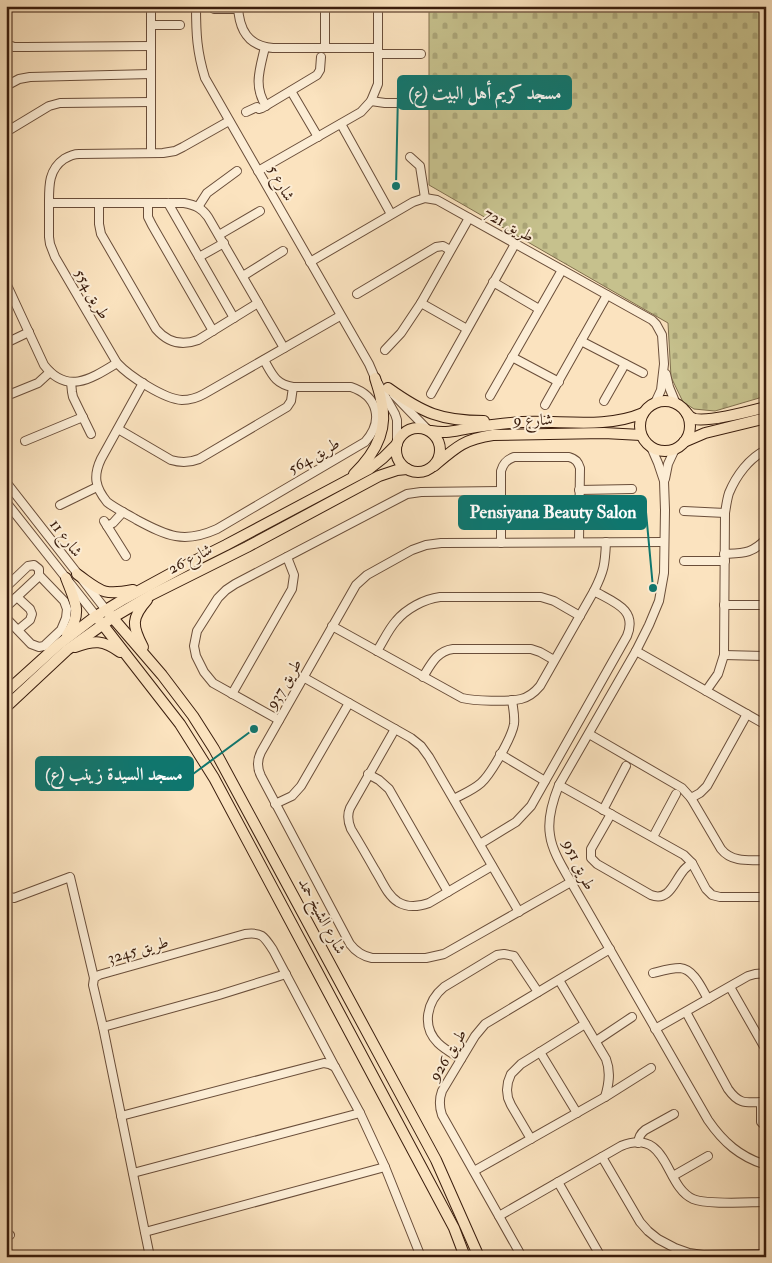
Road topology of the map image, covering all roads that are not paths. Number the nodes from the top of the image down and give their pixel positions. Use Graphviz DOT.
graph roads {
  1 [pos="151,6"];
  2 [pos="196,6"];
  3 [pos="325,6"];
  4 [pos="378,6"];
  5 [pos="238,8"];
  6 [pos="214,9"];
  7 [pos="151,25"];
  8 [pos="180,25"];
  9 [pos="6,44"];
  10 [pos="151,46"];
  11 [pos="265,47"];
  12 [pos="325,48"];
  13 [pos="378,51"];
  14 [pos="421,54"];
  15 [pos="321,57"];
  16 [pos="151,74"];
  17 [pos="6,86"];
  18 [pos="291,91"];
  19 [pos="371,100"];
  20 [pos="151,102"];
  21 [pos="422,103"];
  22 [pos="266,106"];
  23 [pos="246,112"];
  24 [pos="229,121"];
  25 [pos="340,124"];
  26 [pos="6,132"];
  27 [pos="318,137"];
  28 [pos="151,152"];
  29 [pos="410,157"];
  30 [pos="237,171"];
  31 [pos="258,171"];
  32 [pos="425,198"];
  33 [pos="49,203"];
  34 [pos="99,203"];
  35 [pos="148,203"];
  36 [pos="168,203"];
  37 [pos="198,207"];
  38 [pos="260,211"];
  39 [pos="391,214"];
  40 [pos="469,218"];
  41 [pos="219,235"];
  42 [pos="224,243"];
  43 [pos="515,244"];
  44 [pos="450,250"];
  45 [pos="283,251"];
  46 [pos="199,257"];
  47 [pos="310,262"];
  48 [pos="562,270"];
  49 [pos="243,276"];
  50 [pos="493,282"];
  51 [pos="7,286"];
  52 [pos="357,294"];
  53 [pos="607,295"];
  54 [pos="421,302"];
  55 [pos="258,303"];
  56 [pos="539,309"];
  57 [pos="340,316"];
  58 [pos="234,318"];
  59 [pos="467,329"];
  60 [pos="213,331"];
  61 [pos="29,332"];
  62 [pos="581,342"];
  63 [pos="6,343"];
  64 [pos="284,348"];
  65 [pos="386,350"];
  66 [pos="512,357"];
  67 [pos="264,360"];
  68 [pos="117,363"];
  69 [pos="369,364"];
  70 [pos="624,364"];
  71 [pos="664,364"];
  72 [pos="50,372"];
  73 [pos="643,373"];
  74 [pos="375,378"];
  75 [pos="71,382"];
  76 [pos="558,382"];
  77 [pos="143,384"];
  78 [pos="293,387"];
  79 [pos="388,388"];
  80 [pos="431,394"];
  81 [pos="6,396"];
  82 [pos="490,396"];
  83 [pos="604,402"];
  84 [pos="655,403"];
  85 [pos="676,404"];
  86 [pos="545,405"];
  87 [pos="766,407"];
  88 [pos="685,412"];
  89 [pos="644,413"];
  90 [pos="83,417"];
  91 [pos="766,418"];
  92 [pos="522,422"];
  93 [pos="118,429"];
  94 [pos="429,430"];
  95 [pos="91,434"];
  96 [pos="641,435"];
  97 [pos="25,441"];
  98 [pos="684,442"];
  99 [pos="397,443"];
  100 [pos="651,447"];
  101 [pos="675,449"];
  102 [pos="766,450"];
  103 [pos="434,466"];
  104 [pos="407,469"];
  105 [pos="664,480"];
  106 [pos="6,482"];
  107 [pos="343,483"];
  108 [pos="98,487"];
  109 [pos="632,489"];
  110 [pos="579,490"];
  111 [pos="500,491"];
  112 [pos="6,502"];
  113 [pos="60,506"];
  114 [pos="684,511"];
  115 [pos="123,512"];
  116 [pos="725,513"];
  117 [pos="766,539"];
  118 [pos="579,542"];
  119 [pos="606,542"];
  120 [pos="664,542"];
  121 [pos="501,543"];
  122 [pos="126,556"];
  123 [pos="287,557"];
  124 [pos="724,557"];
  125 [pos="684,561"];
  126 [pos="77,574"];
  127 [pos="39,575"];
  128 [pos="66,578"];
  129 [pos="6,587"];
  130 [pos="594,591"];
  131 [pos="148,592"];
  132 [pos="17,596"];
  133 [pos="7,604"];
  134 [pos="724,604"];
  135 [pos="766,605"];
  136 [pos="109,614"];
  137 [pos="580,616"];
  138 [pos="6,618"];
  139 [pos="99,620"];
  140 [pos="332,626"];
  141 [pos="18,630"];
  142 [pos="65,646"];
  143 [pos="377,652"];
  144 [pos="636,652"];
  145 [pos="724,655"];
  146 [pos="766,656"];
  147 [pos="131,660"];
  148 [pos="149,660"];
  149 [pos="554,660"];
  150 [pos="303,677"];
  151 [pos="423,677"];
  152 [pos="706,691"];
  153 [pos="6,692"];
  154 [pos="232,694"];
  155 [pos="512,700"];
  156 [pos="349,703"];
  157 [pos="6,707"];
  158 [pos="747,714"];
  159 [pos="279,720"];
  160 [pos="766,725"];
  161 [pos="395,729"];
  162 [pos="589,734"];
  163 [pos="500,754"];
  164 [pos="626,766"];
  165 [pos="368,774"];
  166 [pos="545,781"];
  167 [pos="559,785"];
  168 [pos="676,794"];
  169 [pos="691,798"];
  170 [pos="454,799"];
  171 [pos="275,804"];
  172 [pos="603,810"];
  173 [pos="611,814"];
  174 [pos="653,837"];
  175 [pos="480,844"];
  176 [pos="766,860"];
  177 [pos="692,864"];
  178 [pos="492,866"];
  179 [pos="571,882"];
  180 [pos="448,892"];
  181 [pos="6,896"];
  182 [pos="766,897"];
  183 [pos="519,912"];
  184 [pos="610,949"];
  185 [pos="653,973"];
  186 [pos="766,973"];
  187 [pos="286,974"];
  188 [pos="94,978"];
  189 [pos="559,980"];
  190 [pos="730,987"];
  191 [pos="538,992"];
  192 [pos="708,999"];
  193 [pos="686,1012"];
  194 [pos="632,1017"];
  195 [pos="585,1024"];
  196 [pos="103,1027"];
  197 [pos="655,1030"];
  198 [pos="596,1041"];
  199 [pos="766,1050"];
  200 [pos="540,1052"];
  201 [pos="461,1059"];
  202 [pos="335,1067"];
  203 [pos="651,1068"];
  204 [pos="605,1097"];
  205 [pos="763,1102"];
  206 [pos="360,1113"];
  207 [pos="577,1113"];
  208 [pos="674,1114"];
  209 [pos="121,1116"];
  210 [pos="766,1127"];
  211 [pos="531,1139"];
  212 [pos="638,1143"];
  213 [pos="708,1156"];
  214 [pos="602,1157"];
  215 [pos="766,1164"];
  216 [pos="385,1167"];
  217 [pos="474,1172"];
  218 [pos="133,1173"];
  219 [pos="673,1176"];
  220 [pos="558,1182"];
  221 [pos="766,1202"];
  222 [pos="499,1216"];
  223 [pos="145,1232"];
  224 [pos="766,1254"];
  225 [pos="150,1257"];
  226 [pos="324,1257"];
  227 [pos="334,1257"];
  228 [pos="421,1257"];
  229 [pos="465,1257"];
  230 [pos="480,1257"];
  231 [pos="522,1257"];
  232 [pos="600,1257"];
  1 -- 7 [label="street"];
  2 -- 24 [label="street, شارع 5"];
  3 -- 12 [label="street"];
  4 -- 13 [label="street"];
  5 -- 6 [label="street"];
  5 -- 11 [label="street"];
  7 -- 8 [label="street"];
  7 -- 10 [label="street"];
  9 -- 10 [label="street"];
  10 -- 16 [label="street"];
  11 -- 12 [label="street"];
  11 -- 22 [label="street"];
  12 -- 13 [label="street"];
  13 -- 14 [label="street"];
  13 -- 19 [label="street"];
  15 -- 18 [label="street"];
  16 -- 17 [label="street"];
  16 -- 20 [label="street"];
  18 -- 22 [label="street"];
  18 -- 27 [label="street"];
  19 -- 21 [label="street"];
  19 -- 25 [label="street"];
  20 -- 26 [label="street"];
  20 -- 28 [label="street"];
  22 -- 23 [label="street"];
  24 -- 28 [label="street, طريق 554"];
  24 -- 31 [label="street, شارع 5"];
  25 -- 27 [label="street"];
  25 -- 39 [label="street"];
  27 -- 31 [label="street"];
  28 -- 33 [label="street, طريق 554"];
  29 -- 32 [label="street"];
  30 -- 37 [label="street"];
  31 -- 47 [label="street, شارع 5"];
  32 -- 39 [label="street"];
  32 -- 40 [label="street, طريق 721"];
  33 -- 34 [label="street"];
  33 -- 68 [label="street, طريق 554"];
  34 -- 35 [label="street"];
  34 -- 60 [label="street"];
  35 -- 36 [label="street"];
  35 -- 60 [label="street"];
  36 -- 37 [label="street"];
  36 -- 46 [label="street"];
  37 -- 41 [label="street"];
  38 -- 41 [label="street"];
  39 -- 47 [label="street"];
  40 -- 43 [label="street, طريق 721"];
  40 -- 44 [label="street"];
  41 -- 42 [label="street"];
  42 -- 46 [label="street"];
  42 -- 49 [label="street"];
  43 -- 48 [label="street, طريق 721"];
  43 -- 50 [label="street"];
  44 -- 52 [label="street"];
  44 -- 54 [label="street"];
  45 -- 49 [label="street"];
  46 -- 58 [label="street"];
  47 -- 57 [label="street, شارع 5"];
  48 -- 53 [label="street, طريق 721"];
  48 -- 56 [label="street"];
  49 -- 55 [label="street"];
  50 -- 56 [label="street"];
  50 -- 59 [label="street"];
  51 -- 61 [label="street"];
  53 -- 62 [label="street"];
  53 -- 71 [label="street, طريق 721"];
  54 -- 59 [label="street"];
  54 -- 65 [label="street"];
  55 -- 58 [label="street"];
  55 -- 64 [label="street"];
  56 -- 66 [label="street"];
  57 -- 64 [label="street, طريق 554"];
  57 -- 69 [label="street, شارع 5"];
  58 -- 60 [label="street"];
  59 -- 80 [label="street"];
  61 -- 63 [label="street"];
  61 -- 72 [label="street"];
  62 -- 70 [label="street"];
  62 -- 76 [label="street"];
  64 -- 67 [label="street, طريق 554"];
  66 -- 76 [label="street"];
  66 -- 82 [label="street"];
  67 -- 77 [label="street, طريق 554"];
  67 -- 78 [label="street"];
  68 -- 75 [label="street"];
  68 -- 77 [label="street, طريق 554"];
  69 -- 74 [label="street, شارع 5"];
  69 -- 79 [label="street, شارع 5"];
  70 -- 73 [label="street"];
  70 -- 83 [label="street"];
  71 -- 84 [label="street, طريق 721"];
  71 -- 85 [label="street, طريق 721"];
  72 -- 75 [label="street"];
  72 -- 81 [label="street"];
  74 -- 99 [label="street, شارع 5"];
  74 -- 107 [label="main road"];
  75 -- 90 [label="street"];
  76 -- 86 [label="street"];
  77 -- 93 [label="street"];
  78 -- 93 [label="street"];
  78 -- 115 [label="street, طريق 564"];
  79 -- 92 [label="main road"];
  79 -- 94 [label="street, شارع 5"];
  84 -- 85 [label="main road"];
  84 -- 89 [label="main road"];
  85 -- 88 [label="main road"];
  87 -- 88 [label="main road"];
  88 -- 98 [label="main road"];
  89 -- 92 [label="main road, شارع 9"];
  89 -- 96 [label="main road"];
  90 -- 95 [label="street"];
  90 -- 97 [label="street"];
  91 -- 98 [label="main road"];
  92 -- 94 [label="main road, شارع 9"];
  93 -- 108 [label="street"];
  94 -- 99 [label="main road"];
  94 -- 103 [label="main road"];
  96 -- 100 [label="main road"];
  96 -- 103 [label="main road, شارع 9"];
  98 -- 101 [label="main road"];
  99 -- 104 [label="main road"];
  99 -- 107 [label="main road, شارع 26"];
  100 -- 101 [label="main road"];
  100 -- 105 [label="street, طريق 951"];
  101 -- 105 [label="street, طريق 951"];
  102 -- 116 [label="street"];
  103 -- 104 [label="main road"];
  104 -- 131 [label="main road, شارع 26"];
  105 -- 120 [label="street, طريق 951"];
  106 -- 126 [label="street, شارع 11"];
  107 -- 131 [label="main road, شارع 26"];
  108 -- 113 [label="street"];
  108 -- 115 [label="street, طريق 564"];
  109 -- 110 [label="street"];
  110 -- 111 [label="street"];
  110 -- 118 [label="street"];
  111 -- 121 [label="street"];
  111 -- 123 [label="street"];
  112 -- 128 [label="street, شارع 11"];
  114 -- 116 [label="street"];
  115 -- 122 [label="street"];
  116 -- 124 [label="street"];
  117 -- 124 [label="street"];
  118 -- 119 [label="street, طريق 937"];
  118 -- 121 [label="street, طريق 937"];
  119 -- 120 [label="street, طريق 937"];
  119 -- 130 [label="street"];
  120 -- 144 [label="street, طريق 951"];
  121 -- 140 [label="street, طريق 937"];
  123 -- 154 [label="street"];
  123 -- 154 [label="street"];
  124 -- 125 [label="street"];
  124 -- 134 [label="street"];
  126 -- 131 [label="main road"];
  126 -- 136 [label="street, شارع 11"];
  127 -- 129 [label="street"];
  127 -- 132 [label="street"];
  127 -- 141 [label="street"];
  128 -- 139 [label="street, شارع 11"];
  128 -- 142 [label="main road"];
  130 -- 137 [label="street"];
  130 -- 166 [label="street"];
  131 -- 136 [label="main road, شارع 26"];
  131 -- 148 [label="main road"];
  132 -- 133 [label="street"];
  132 -- 141 [label="street"];
  134 -- 135 [label="street"];
  134 -- 145 [label="street"];
  136 -- 139 [label="main road, شارع 26"];
  136 -- 148 [label="main road, شارع الشيخ حمد"];
  137 -- 143 [label="street"];
  137 -- 149 [label="street"];
  138 -- 141 [label="street"];
  139 -- 142 [label="main road, شارع 26"];
  139 -- 147 [label="main road, شارع الشيخ حمد"];
  140 -- 143 [label="street"];
  140 -- 150 [label="street, طريق 937"];
  142 -- 147 [label="main road"];
  142 -- 153 [label="main road, شارع 26"];
  142 -- 157 [label="main road, شارع 26"];
  143 -- 151 [label="street"];
  144 -- 152 [label="street"];
  144 -- 162 [label="street, طريق 951"];
  145 -- 146 [label="street"];
  145 -- 152 [label="street"];
  147 -- 229 [label="main road, شارع الشيخ حمد"];
  148 -- 230 [label="main road, شارع الشيخ حمد"];
  149 -- 151 [label="street"];
  149 -- 155 [label="street"];
  150 -- 156 [label="street"];
  150 -- 159 [label="street, طريق 937"];
  151 -- 155 [label="street"];
  152 -- 158 [label="street"];
  154 -- 159 [label="street"];
  155 -- 163 [label="street"];
  156 -- 161 [label="street"];
  156 -- 171 [label="street"];
  158 -- 160 [label="street"];
  158 -- 169 [label="street"];
  159 -- 171 [label="street, طريق 937"];
  161 -- 165 [label="street"];
  161 -- 170 [label="street"];
  162 -- 167 [label="street, طريق 951"];
  162 -- 169 [label="street"];
  163 -- 166 [label="street"];
  163 -- 170 [label="street"];
  164 -- 172 [label="street"];
  165 -- 180 [label="street"];
  165 -- 180 [label="street"];
  166 -- 175 [label="street"];
  167 -- 172 [label="street"];
  167 -- 179 [label="street, طريق 951"];
  168 -- 174 [label="street"];
  169 -- 176 [label="street"];
  170 -- 175 [label="street"];
  171 -- 183 [label="street, طريق 937"];
  172 -- 173 [label="street"];
  173 -- 174 [label="street"];
  173 -- 177 [label="street"];
  174 -- 177 [label="street"];
  175 -- 178 [label="street"];
  177 -- 182 [label="street"];
  178 -- 180 [label="street"];
  178 -- 183 [label="street"];
  179 -- 183 [label="street, طريق 937"];
  179 -- 184 [label="street, طريق 951"];
  181 -- 188 [label="street"];
  184 -- 189 [label="street, طريق 926"];
  184 -- 197 [label="street, طريق 951"];
  185 -- 192 [label="street"];
  186 -- 190 [label="street"];
  187 -- 188 [label="street, طريق 3245"];
  187 -- 196 [label="street"];
  187 -- 202 [label="street, طريق 3245"];
  188 -- 196 [label="street, طريق 3245"];
  189 -- 191 [label="street, طريق 926"];
  189 -- 195 [label="street"];
  190 -- 192 [label="street"];
  190 -- 199 [label="street"];
  191 -- 201 [label="street, طريق 926"];
  191 -- 201 [label="street"];
  192 -- 193 [label="street"];
  193 -- 197 [label="street"];
  193 -- 205 [label="street"];
  194 -- 198 [label="street"];
  195 -- 198 [label="street"];
  195 -- 200 [label="street"];
  196 -- 209 [label="street, طريق 3245"];
  197 -- 215 [label="street, طريق 951"];
  198 -- 204 [label="street"];
  200 -- 207 [label="street"];
  200 -- 211 [label="street"];
  201 -- 217 [label="street, طريق 926"];
  202 -- 206 [label="street, طريق 3245"];
  202 -- 209 [label="street"];
  203 -- 204 [label="street"];
  204 -- 207 [label="street"];
  205 -- 210 [label="street"];
  206 -- 216 [label="street, طريق 3245"];
  206 -- 218 [label="street"];
  207 -- 211 [label="street"];
  208 -- 212 [label="street"];
  209 -- 218 [label="street, طريق 3245"];
  211 -- 217 [label="street"];
  212 -- 214 [label="street"];
  212 -- 219 [label="street"];
  213 -- 219 [label="street"];
  214 -- 220 [label="street"];
  214 -- 224 [label="street"];
  216 -- 223 [label="street"];
  216 -- 228 [label="street, طريق 3245"];
  217 -- 222 [label="street, طريق 926"];
  218 -- 223 [label="street, طريق 3245"];
  219 -- 221 [label="street"];
  220 -- 222 [label="street"];
  220 -- 232 [label="street"];
  222 -- 231 [label="street, طريق 926"];
  223 -- 225 [label="street, طريق 3245"];
  226 -- 227 [label="street"];
}
